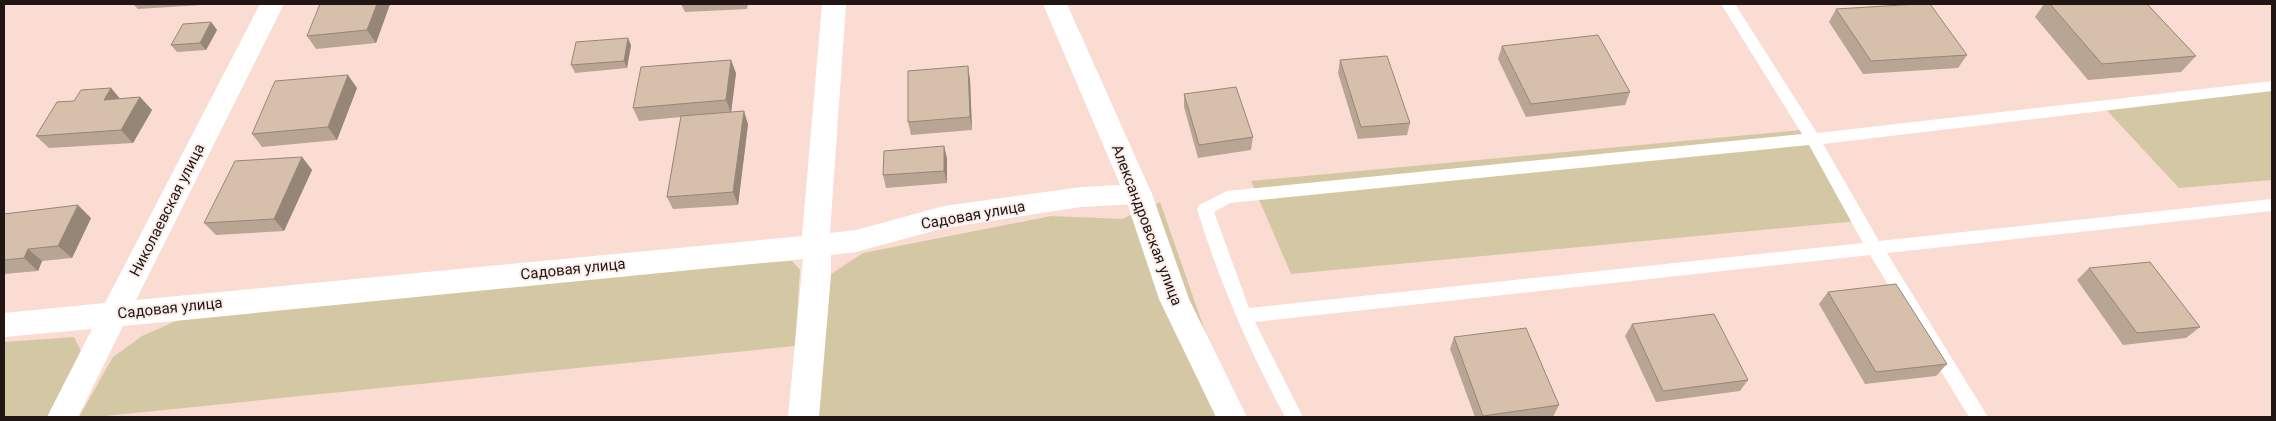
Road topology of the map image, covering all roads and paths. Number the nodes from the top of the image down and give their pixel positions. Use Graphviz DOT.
graph roads {
  1 [pos="272,4"];
  2 [pos="834,4"];
  3 [pos="1055,4"];
  4 [pos="1728,4"];
  5 [pos="2272,86"];
  6 [pos="1813,139"];
  7 [pos="1138,194"];
  8 [pos="2272,205"];
  9 [pos="817,246"];
  10 [pos="1874,248"];
  11 [pos="114,313"];
  12 [pos="1245,316"];
  13 [pos="4,325"];
  14 [pos="62,417"];
  15 [pos="804,417"];
  16 [pos="1232,417"];
  17 [pos="1294,417"];
  18 [pos="1979,417"];
  1 -- 11 [label="street, Николаевская улица"];
  2 -- 9 [label="street"];
  3 -- 7 [label="street, Александровская улица"];
  4 -- 6 [label="lane"];
  5 -- 6 [label="lane"];
  6 -- 10 [label="lane"];
  6 -- 12 [label="lane"];
  7 -- 9 [label="street, Садовая улица"];
  7 -- 16 [label="street, Александровская улица"];
  8 -- 10 [label="lane"];
  9 -- 11 [label="street, Садовая улица"];
  9 -- 15 [label="street"];
  10 -- 12 [label="lane"];
  10 -- 18 [label="lane"];
  11 -- 13 [label="street, Садовая улица"];
  11 -- 14 [label="street, Николаевская улица"];
  12 -- 17 [label="lane"];
}
